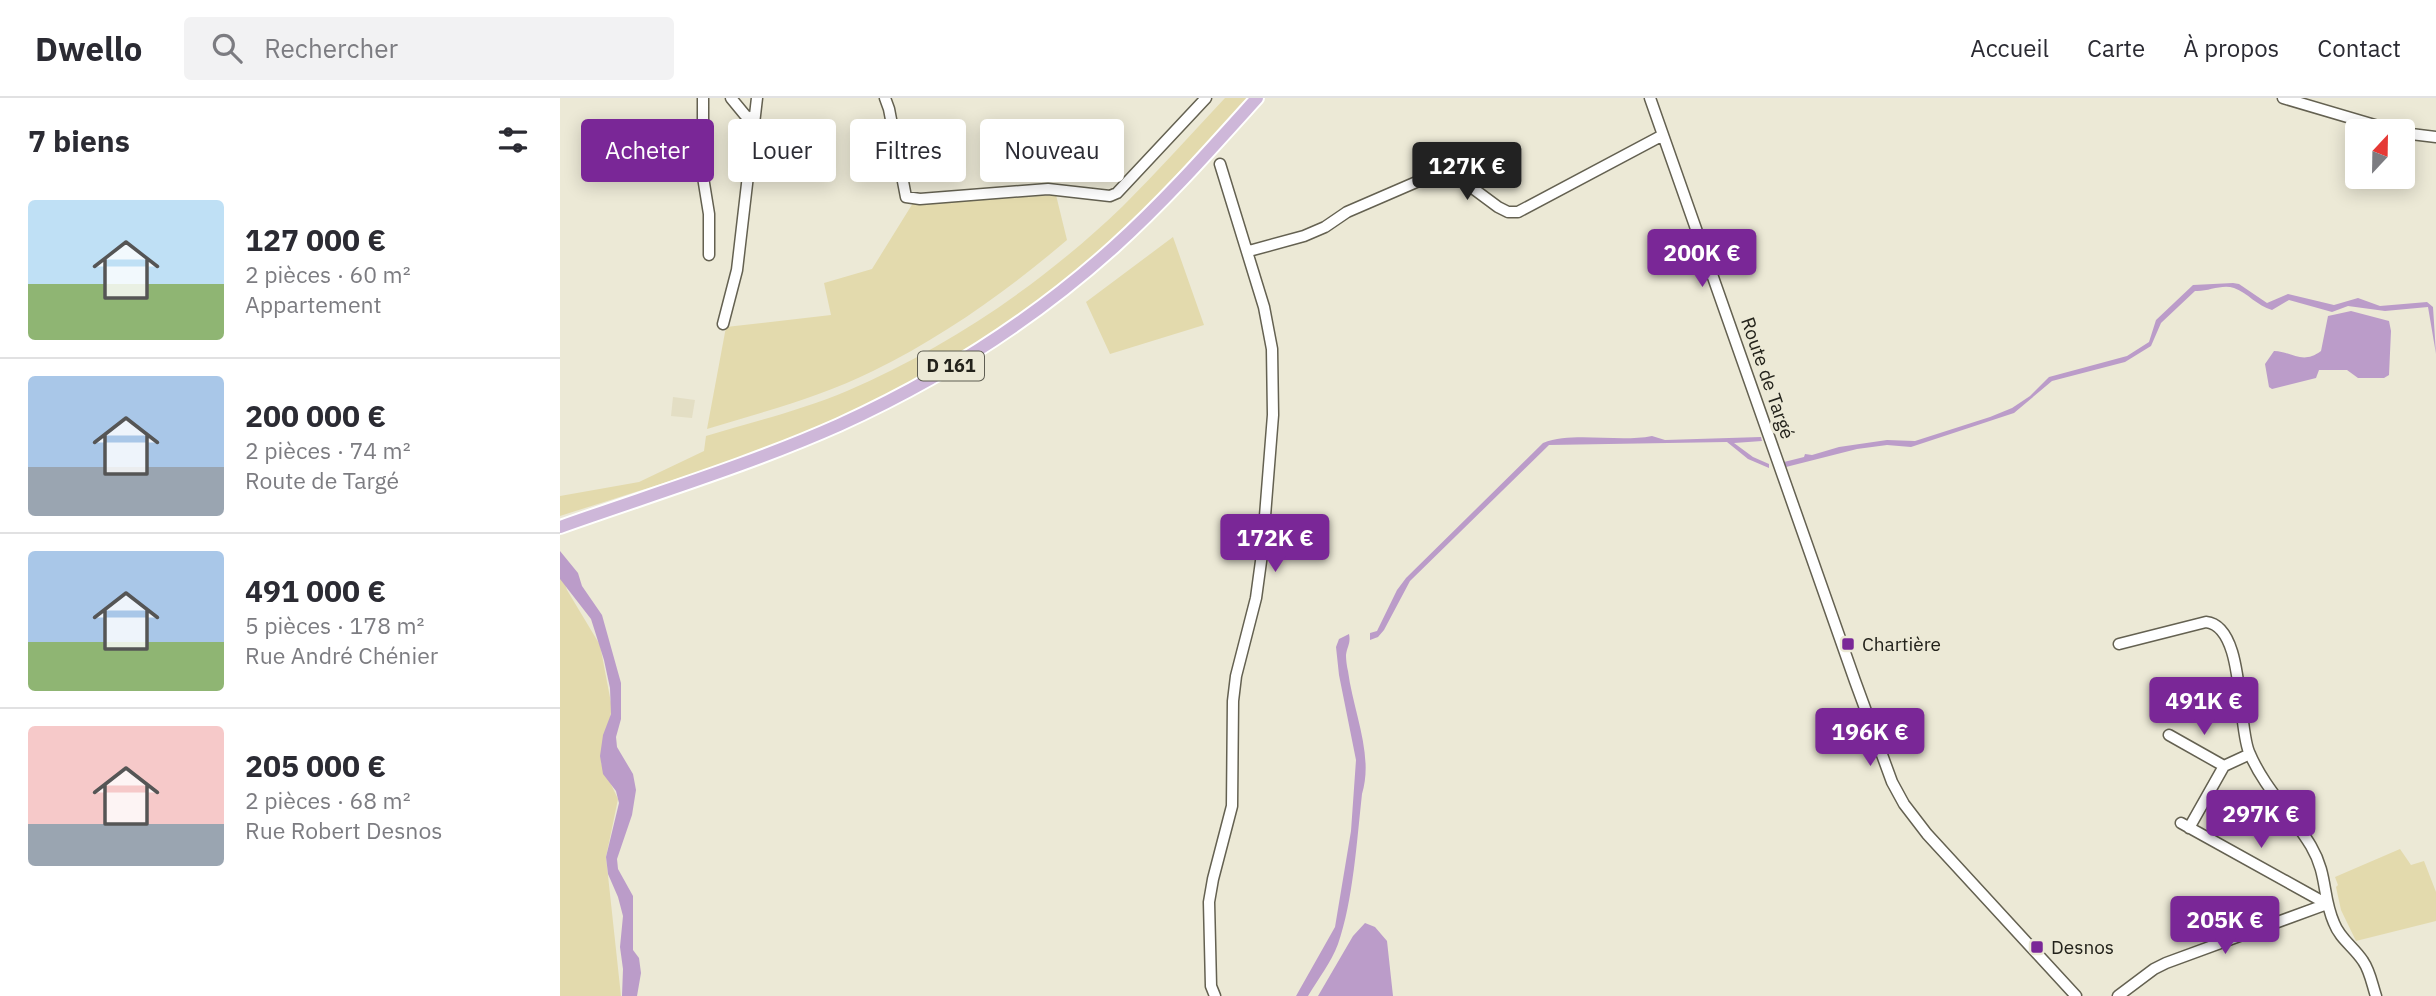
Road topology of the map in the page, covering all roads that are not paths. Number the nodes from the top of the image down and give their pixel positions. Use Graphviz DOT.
graph roads {
  1 [pos="703,98"];
  2 [pos="731,98"];
  3 [pos="757,98"];
  4 [pos="885,98"];
  5 [pos="1206,98"];
  6 [pos="1257,98"];
  7 [pos="1650,98"];
  8 [pos="2283,98"];
  9 [pos="751,119"];
  10 [pos="755,119"];
  11 [pos="2354,119"];
  12 [pos="2415,134"];
  13 [pos="1663,135"];
  14 [pos="2436,137"];
  15 [pos="1220,164"];
  16 [pos="748,182"];
  17 [pos="1249,251"];
  18 [pos="709,256"];
  19 [pos="723,324"];
  20 [pos="560,527"];
  21 [pos="2119,643"];
  22 [pos="2169,735"];
  23 [pos="2250,754"];
  24 [pos="2224,766"];
  25 [pos="2327,904"];
  26 [pos="1215,996"];
  27 [pos="2076,996"];
  28 [pos="2118,996"];
  29 [pos="2376,996"];
  1 -- 18 [label="street"];
  2 -- 9 [label="street"];
  3 -- 10 [label="street"];
  4 -- 5 [label="street"];
  6 -- 20 [label="main road, D 161"];
  7 -- 13 [label="street, Route de Targé"];
  8 -- 11 [label="street"];
  12 -- 14 [label="street"];
  13 -- 17 [label="street"];
  13 -- 27 [label="street, Route de Targé"];
  15 -- 17 [label="street"];
  16 -- 19 [label="street"];
  17 -- 26 [label="street"];
  21 -- 23 [label="street"];
  22 -- 24 [label="street"];
  23 -- 24 [label="street"];
  23 -- 25 [label="street"];
  24 -- 25 [label="street"];
  25 -- 28 [label="street"];
  25 -- 29 [label="street"];
}
